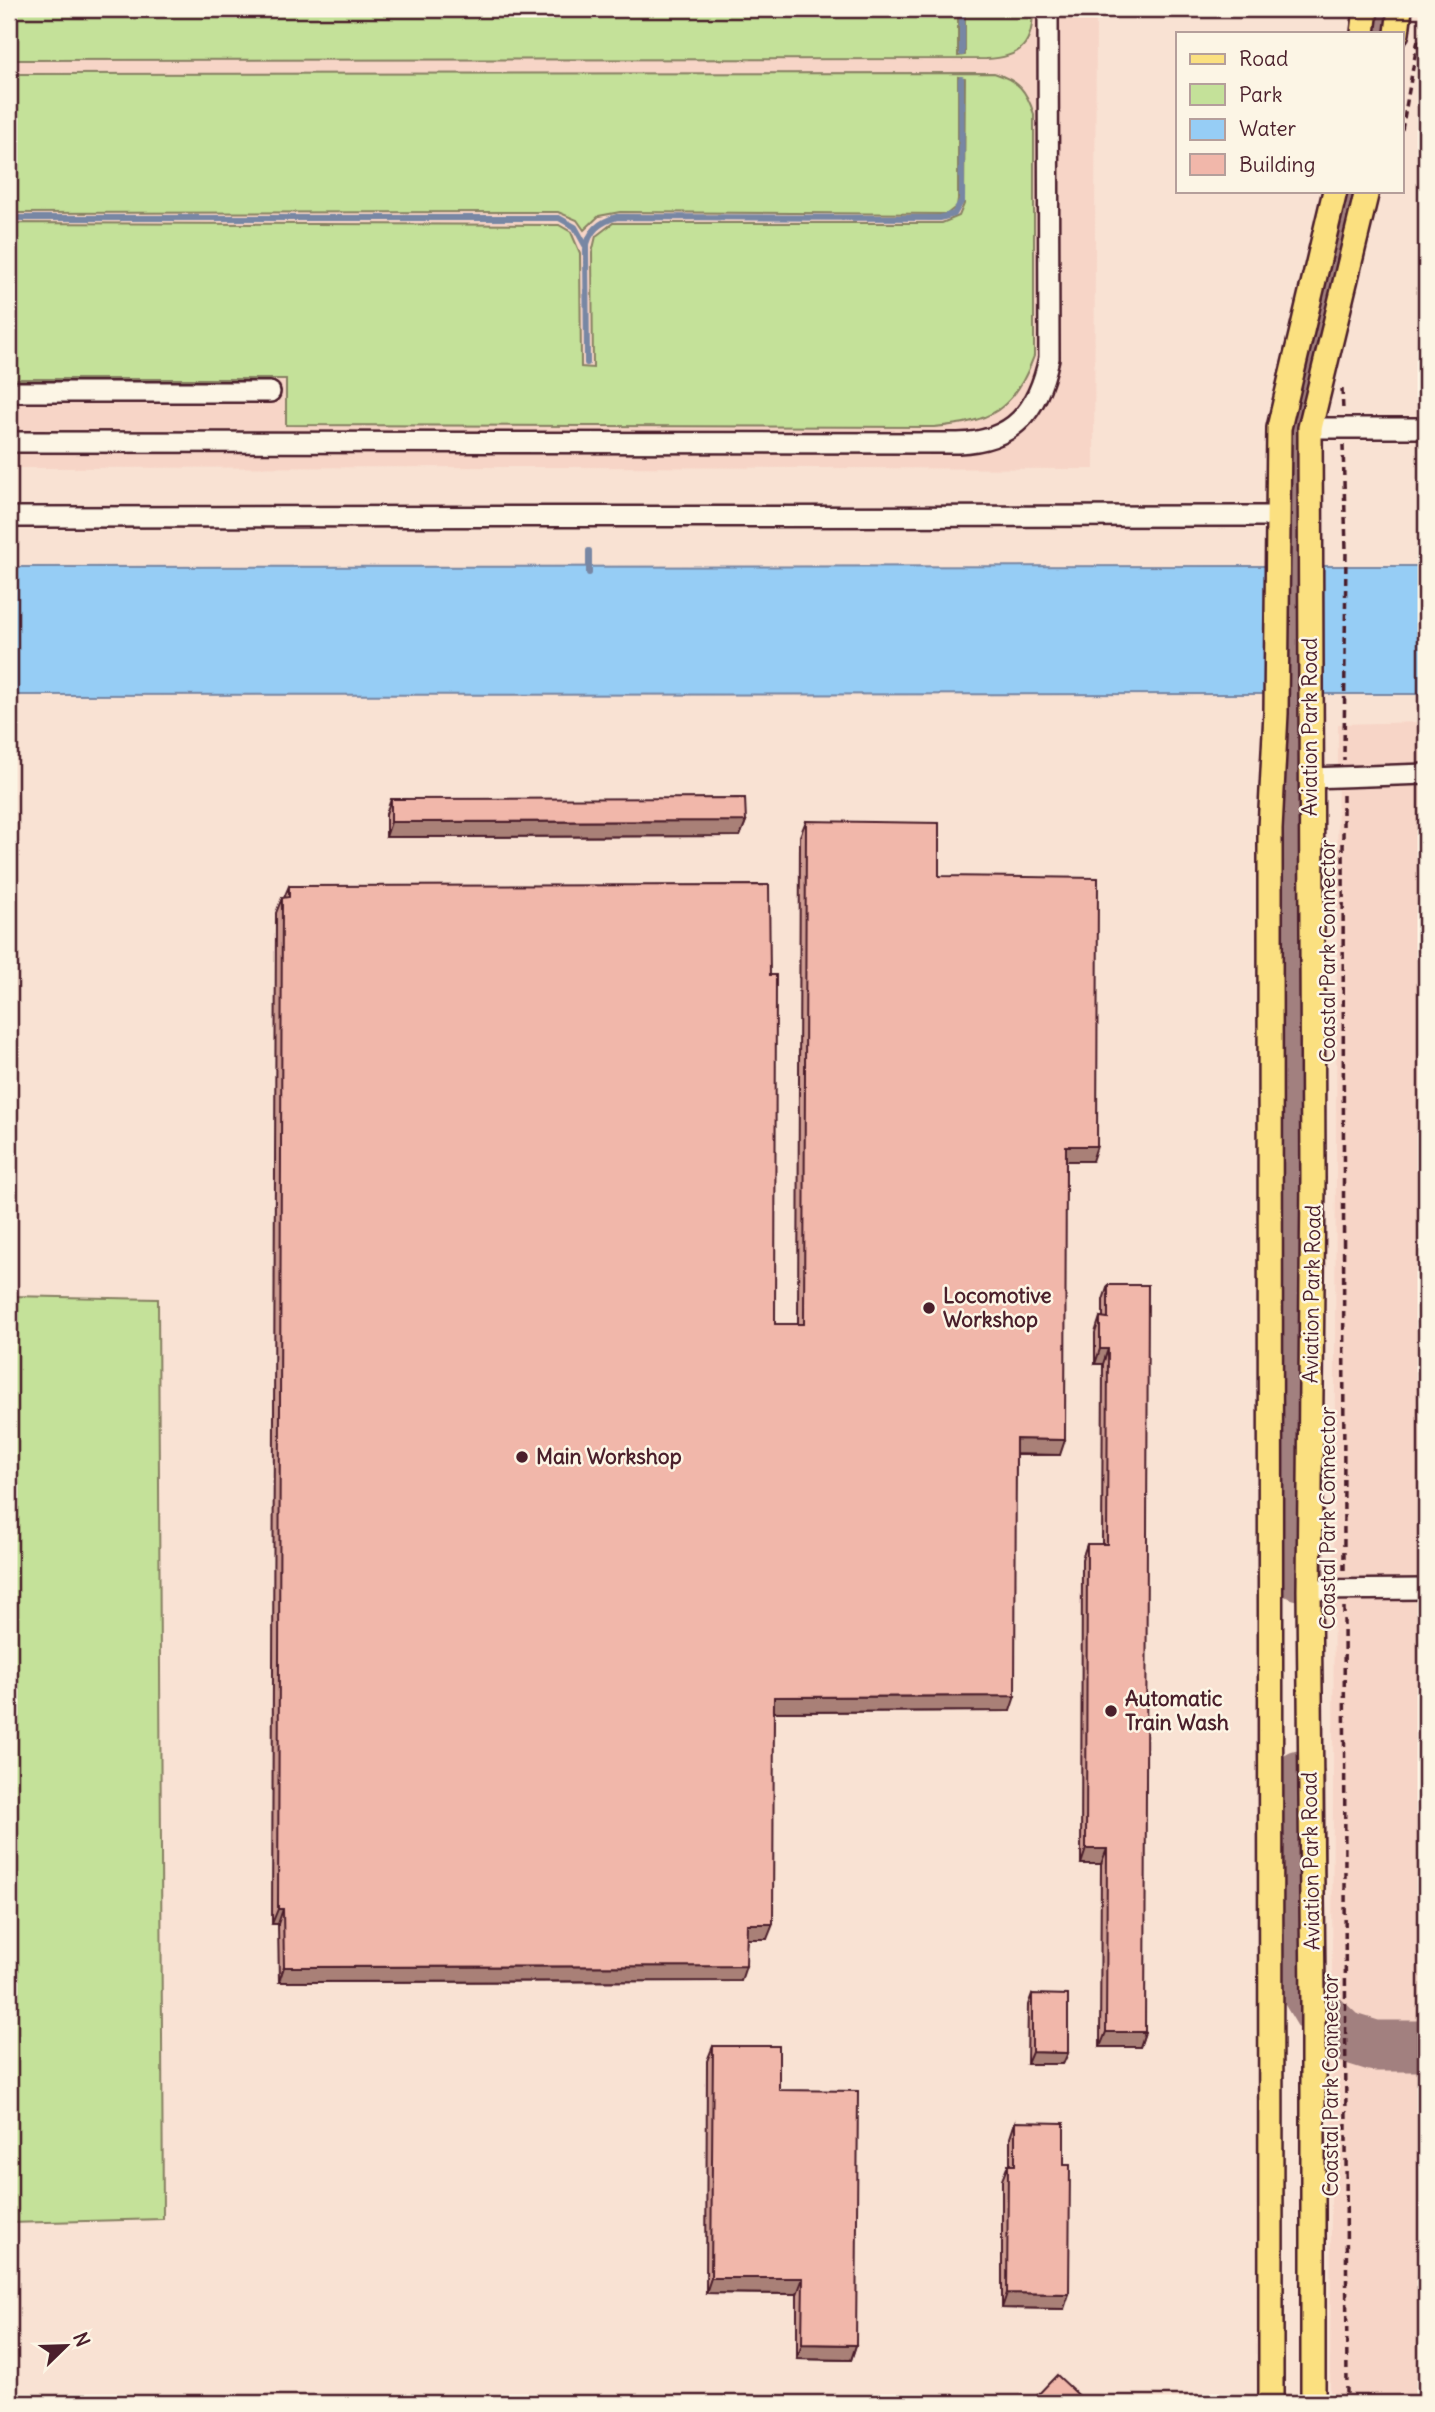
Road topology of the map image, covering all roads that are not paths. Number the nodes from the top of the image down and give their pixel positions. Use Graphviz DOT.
graph roads {
  1 [pos="1048,9"];
  2 [pos="1366,9"];
  3 [pos="1400,9"];
  4 [pos="1363,32"];
  5 [pos="1408,34"];
  6 [pos="1335,192"];
  7 [pos="1367,192"];
  8 [pos="9,392"];
  9 [pos="270,392"];
  10 [pos="1310,428"];
  11 [pos="1426,428"];
  12 [pos="9,442"];
  13 [pos="1278,516"];
  14 [pos="9,517"];
  15 [pos="1426,774"];
  16 [pos="1310,778"];
  17 [pos="1426,1589"];
  18 [pos="1309,1590"];
  19 [pos="1271,2403"];
  20 [pos="1313,2403"];
  1 -- 12 [label="lane"];
  2 -- 4 [label="main road"];
  3 -- 5 [label="main road"];
  6 -- 13 [label="main road, Aviation Park Road"];
  7 -- 10 [label="main road, Aviation Park Road"];
  8 -- 9 [label="lane"];
  10 -- 11 [label="lane"];
  10 -- 16 [label="main road, Aviation Park Road"];
  13 -- 14 [label="lane"];
  13 -- 19 [label="main road, Aviation Park Road"];
  15 -- 16 [label="lane"];
  16 -- 18 [label="main road, Aviation Park Road"];
  17 -- 18 [label="lane"];
  18 -- 20 [label="main road, Aviation Park Road"];
}
